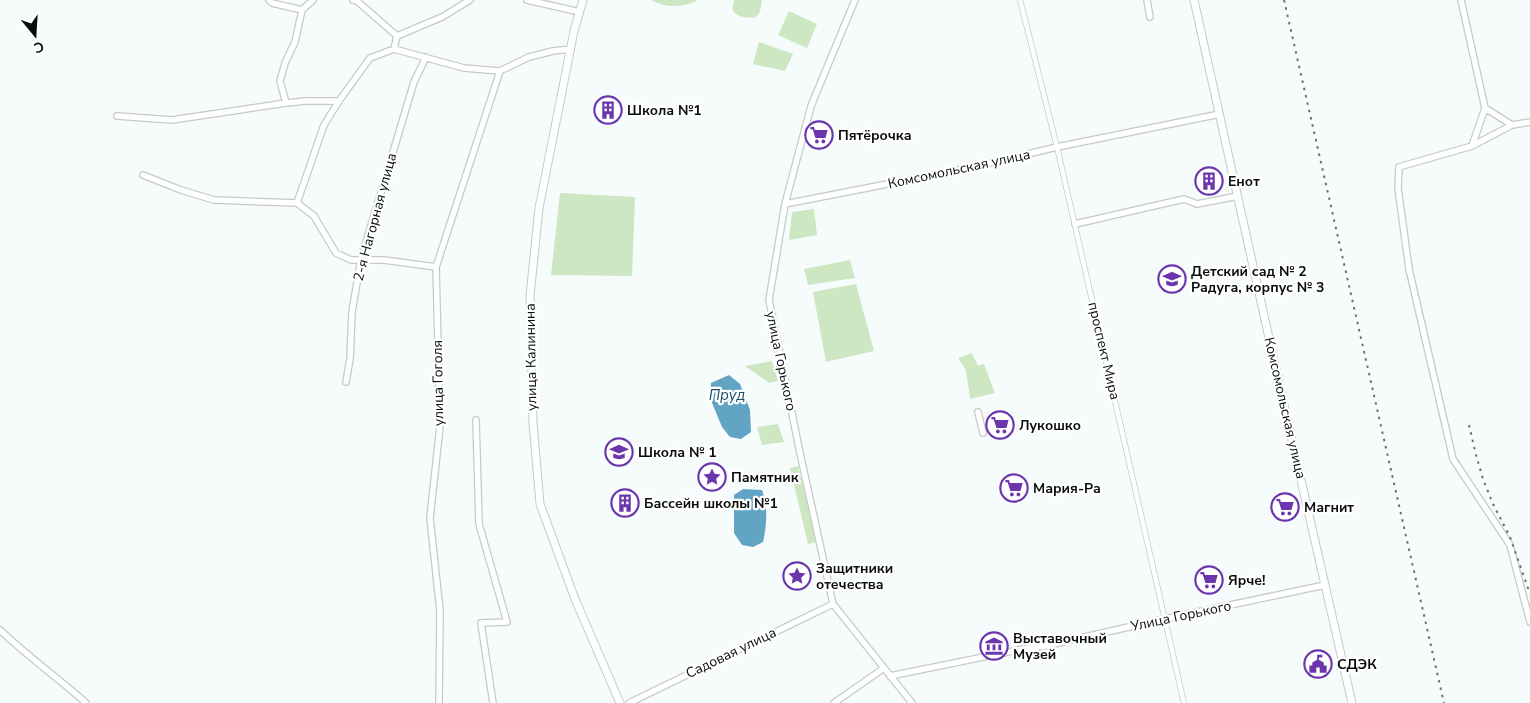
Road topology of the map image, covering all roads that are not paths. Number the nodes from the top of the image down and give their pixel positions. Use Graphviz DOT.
graph roads {
  1 [pos="269,0"];
  2 [pos="313,0"];
  3 [pos="356,0"];
  4 [pos="470,0"];
  5 [pos="527,0"];
  6 [pos="583,0"];
  7 [pos="856,0"];
  8 [pos="1020,0"];
  9 [pos="1147,0"];
  10 [pos="1194,0"];
  11 [pos="1461,0"];
  12 [pos="302,10"];
  13 [pos="580,12"];
  14 [pos="1150,17"];
  15 [pos="396,36"];
  16 [pos="571,49"];
  17 [pos="394,50"];
  18 [pos="426,57"];
  19 [pos="500,71"];
  20 [pos="339,101"];
  21 [pos="286,102"];
  22 [pos="1485,108"];
  23 [pos="1220,114"];
  24 [pos="117,116"];
  25 [pos="1530,122"];
  26 [pos="1512,125"];
  27 [pos="1472,146"];
  28 [pos="1057,147"];
  29 [pos="143,175"];
  30 [pos="1238,196"];
  31 [pos="298,203"];
  32 [pos="785,204"];
  33 [pos="1075,224"];
  34 [pos="361,259"];
  35 [pos="436,268"];
  36 [pos="346,382"];
  37 [pos="978,412"];
  38 [pos="476,420"];
  39 [pos="983,433"];
  40 [pos="1325,585"];
  41 [pos="833,604"];
  42 [pos="1164,618"];
  43 [pos="1530,622"];
  44 [pos="0,630"];
  45 [pos="884,668"];
  46 [pos="890,676"];
  47 [pos="86,703"];
  48 [pos="439,703"];
  49 [pos="493,703"];
  50 [pos="620,703"];
  51 [pos="629,703"];
  52 [pos="834,703"];
  53 [pos="912,703"];
  54 [pos="1184,703"];
  55 [pos="1352,703"];
  1 -- 12 [label="street"];
  2 -- 12 [label="street"];
  3 -- 15 [label="street"];
  4 -- 15 [label="street"];
  5 -- 13 [label="street"];
  6 -- 13 [label="street, улица Калинина"];
  7 -- 32 [label="street, улица Горького"];
  8 -- 28 [label="street, проспект Мира"];
  9 -- 14 [label="street"];
  10 -- 23 [label="street, Комсомольская улица"];
  11 -- 22 [label="street"];
  12 -- 21 [label="street"];
  13 -- 16 [label="street, улица Калинина"];
  15 -- 17 [label="street"];
  16 -- 19 [label="street"];
  16 -- 50 [label="street, улица Калинина"];
  17 -- 18 [label="street"];
  17 -- 20 [label="street"];
  18 -- 19 [label="street"];
  18 -- 34 [label="street, 2-я Нагорная улица"];
  19 -- 35 [label="street, улица Гоголя"];
  20 -- 21 [label="street"];
  20 -- 31 [label="street"];
  21 -- 24 [label="street"];
  22 -- 26 [label="street"];
  22 -- 27 [label="street"];
  23 -- 28 [label="street, Комсомольская улица"];
  23 -- 30 [label="street, Комсомольская улица"];
  25 -- 26 [label="street"];
  26 -- 27 [label="street"];
  27 -- 43 [label="street"];
  28 -- 32 [label="street, Комсомольская улица"];
  28 -- 33 [label="street, проспект Мира"];
  29 -- 31 [label="street"];
  30 -- 33 [label="street"];
  30 -- 40 [label="street, Комсомольская улица"];
  31 -- 34 [label="street"];
  32 -- 41 [label="street, улица Горького"];
  33 -- 42 [label="street, проспект Мира"];
  34 -- 35 [label="street"];
  34 -- 36 [label="street, 2-я Нагорная улица"];
  35 -- 48 [label="street, улица Гоголя"];
  37 -- 39 [label="street"];
  38 -- 49 [label="street"];
  40 -- 42 [label="street, Улица Горького"];
  40 -- 55 [label="street, Комсомольская улица"];
  41 -- 45 [label="street, улица Горького"];
  41 -- 51 [label="street, Садовая улица"];
  42 -- 46 [label="street, Улица Горького"];
  42 -- 54 [label="street, проспект Мира"];
  44 -- 47 [label="street"];
  45 -- 46 [label="street, улица Горького"];
  45 -- 52 [label="street"];
  46 -- 53 [label="street, улица Горького"];
}
